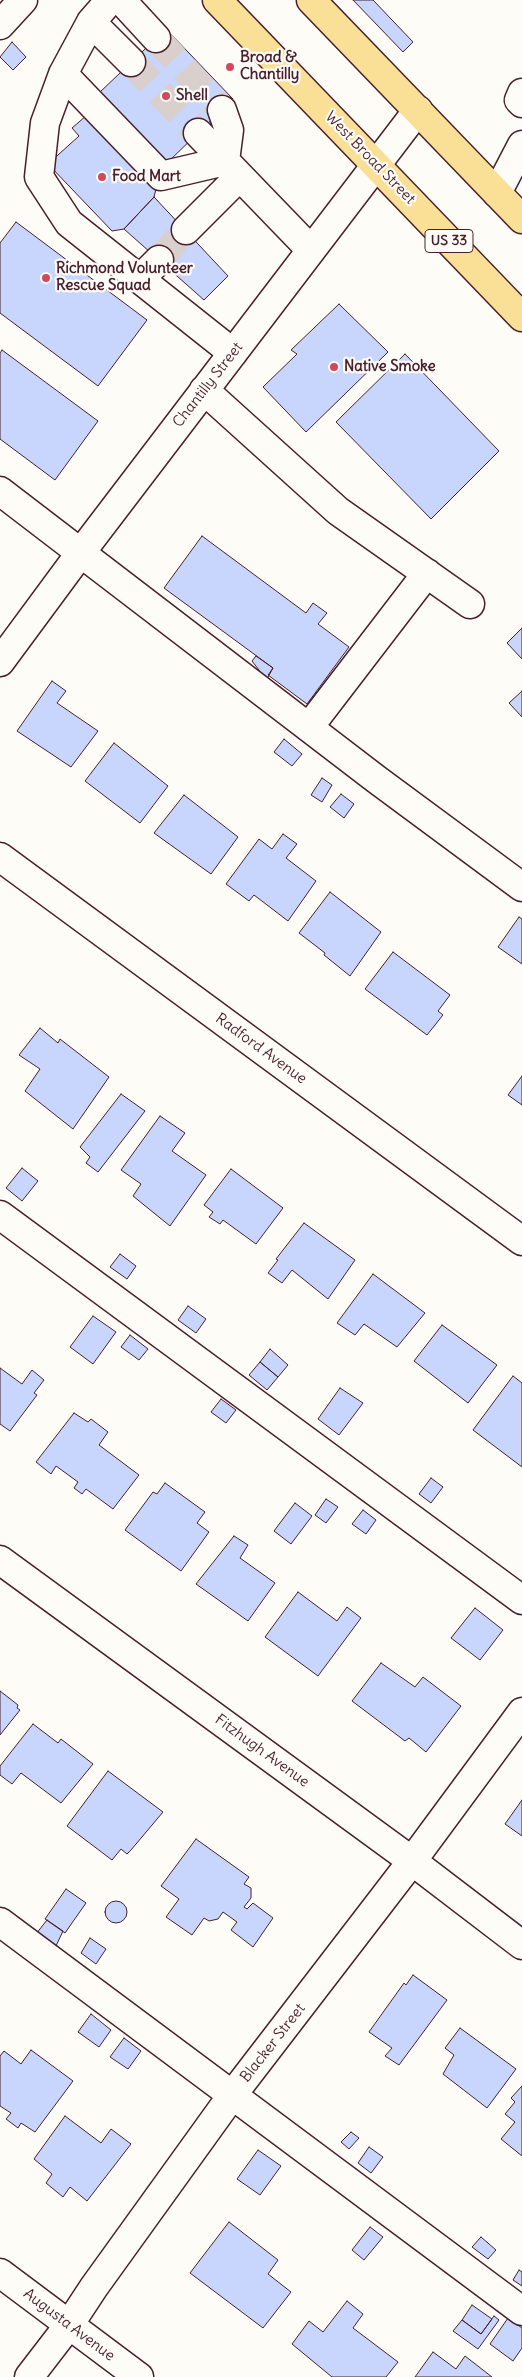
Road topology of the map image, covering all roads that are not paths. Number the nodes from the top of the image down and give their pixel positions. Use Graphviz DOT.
graph roads {
  1 [pos="23,0"];
  2 [pos="110,0"];
  3 [pos="121,0"];
  4 [pos="217,0"];
  5 [pos="311,0"];
  6 [pos="91,22"];
  7 [pos="0,25"];
  8 [pos="156,38"];
  9 [pos="131,62"];
  10 [pos="63,74"];
  11 [pos="522,93"];
  12 [pos="522,103"];
  13 [pos="222,110"];
  14 [pos="418,110"];
  15 [pos="198,133"];
  16 [pos="522,145"];
  17 [pos="376,164"];
  18 [pos="232,169"];
  19 [pos="497,193"];
  20 [pos="522,219"];
  21 [pos="186,230"];
  22 [pos="311,250"];
  23 [pos="159,260"];
  24 [pos="140,279"];
  25 [pos="522,317"];
  26 [pos="233,353"];
  27 [pos="204,390"];
  28 [pos="0,491"];
  29 [pos="82,551"];
  30 [pos="427,573"];
  31 [pos="470,604"];
  32 [pos="0,662"];
  33 [pos="309,727"];
  34 [pos="0,857"];
  35 [pos="522,886"];
  36 [pos="0,1215"];
  37 [pos="522,1241"];
  38 [pos="0,1560"];
  39 [pos="522,1600"];
  40 [pos="522,1712"];
  41 [pos="412,1861"];
  42 [pos="0,1922"];
  43 [pos="522,1945"];
  44 [pos="233,2094"];
  45 [pos="0,2272"];
  46 [pos="522,2311"];
  47 [pos="69,2325"];
  48 [pos="29,2377"];
  49 [pos="139,2377"];
  1 -- 7 [label="street"];
  2 -- 6 [label="street"];
  3 -- 8 [label="street"];
  4 -- 17 [label="main road, West Broad Street / US 33"];
  5 -- 14 [label="main road"];
  6 -- 9 [label="street"];
  6 -- 10 [label="street"];
  10 -- 18 [label="street"];
  10 -- 24 [label="street"];
  11 -- 12 [label="street"];
  13 -- 18 [label="street"];
  14 -- 17 [label="street, Chantilly Street"];
  14 -- 19 [label="main road"];
  15 -- 18 [label="street"];
  16 -- 19 [label="street"];
  17 -- 22 [label="street, Chantilly Street"];
  17 -- 25 [label="main road, West Broad Street / US 33"];
  18 -- 21 [label="street"];
  18 -- 22 [label="street"];
  19 -- 20 [label="main road"];
  22 -- 26 [label="street, Chantilly Street"];
  23 -- 24 [label="street"];
  24 -- 26 [label="street"];
  26 -- 27 [label="street, Chantilly Street"];
  27 -- 29 [label="street, Chantilly Street"];
  27 -- 30 [label="street"];
  28 -- 29 [label="street"];
  29 -- 32 [label="street, Chantilly Street"];
  29 -- 33 [label="street"];
  30 -- 31 [label="street"];
  30 -- 33 [label="street"];
  33 -- 35 [label="street"];
  34 -- 37 [label="street, Radford Avenue"];
  36 -- 39 [label="street"];
  38 -- 41 [label="street, Fitzhugh Avenue"];
  40 -- 41 [label="street, Blacker Street"];
  41 -- 43 [label="street, Fitzhugh Avenue"];
  41 -- 44 [label="street, Blacker Street"];
  42 -- 44 [label="street"];
  44 -- 46 [label="street"];
  44 -- 47 [label="street, Blacker Street"];
  45 -- 47 [label="street, Augusta Avenue"];
  47 -- 48 [label="street, Blacker Street"];
  47 -- 49 [label="street, Augusta Avenue"];
}
